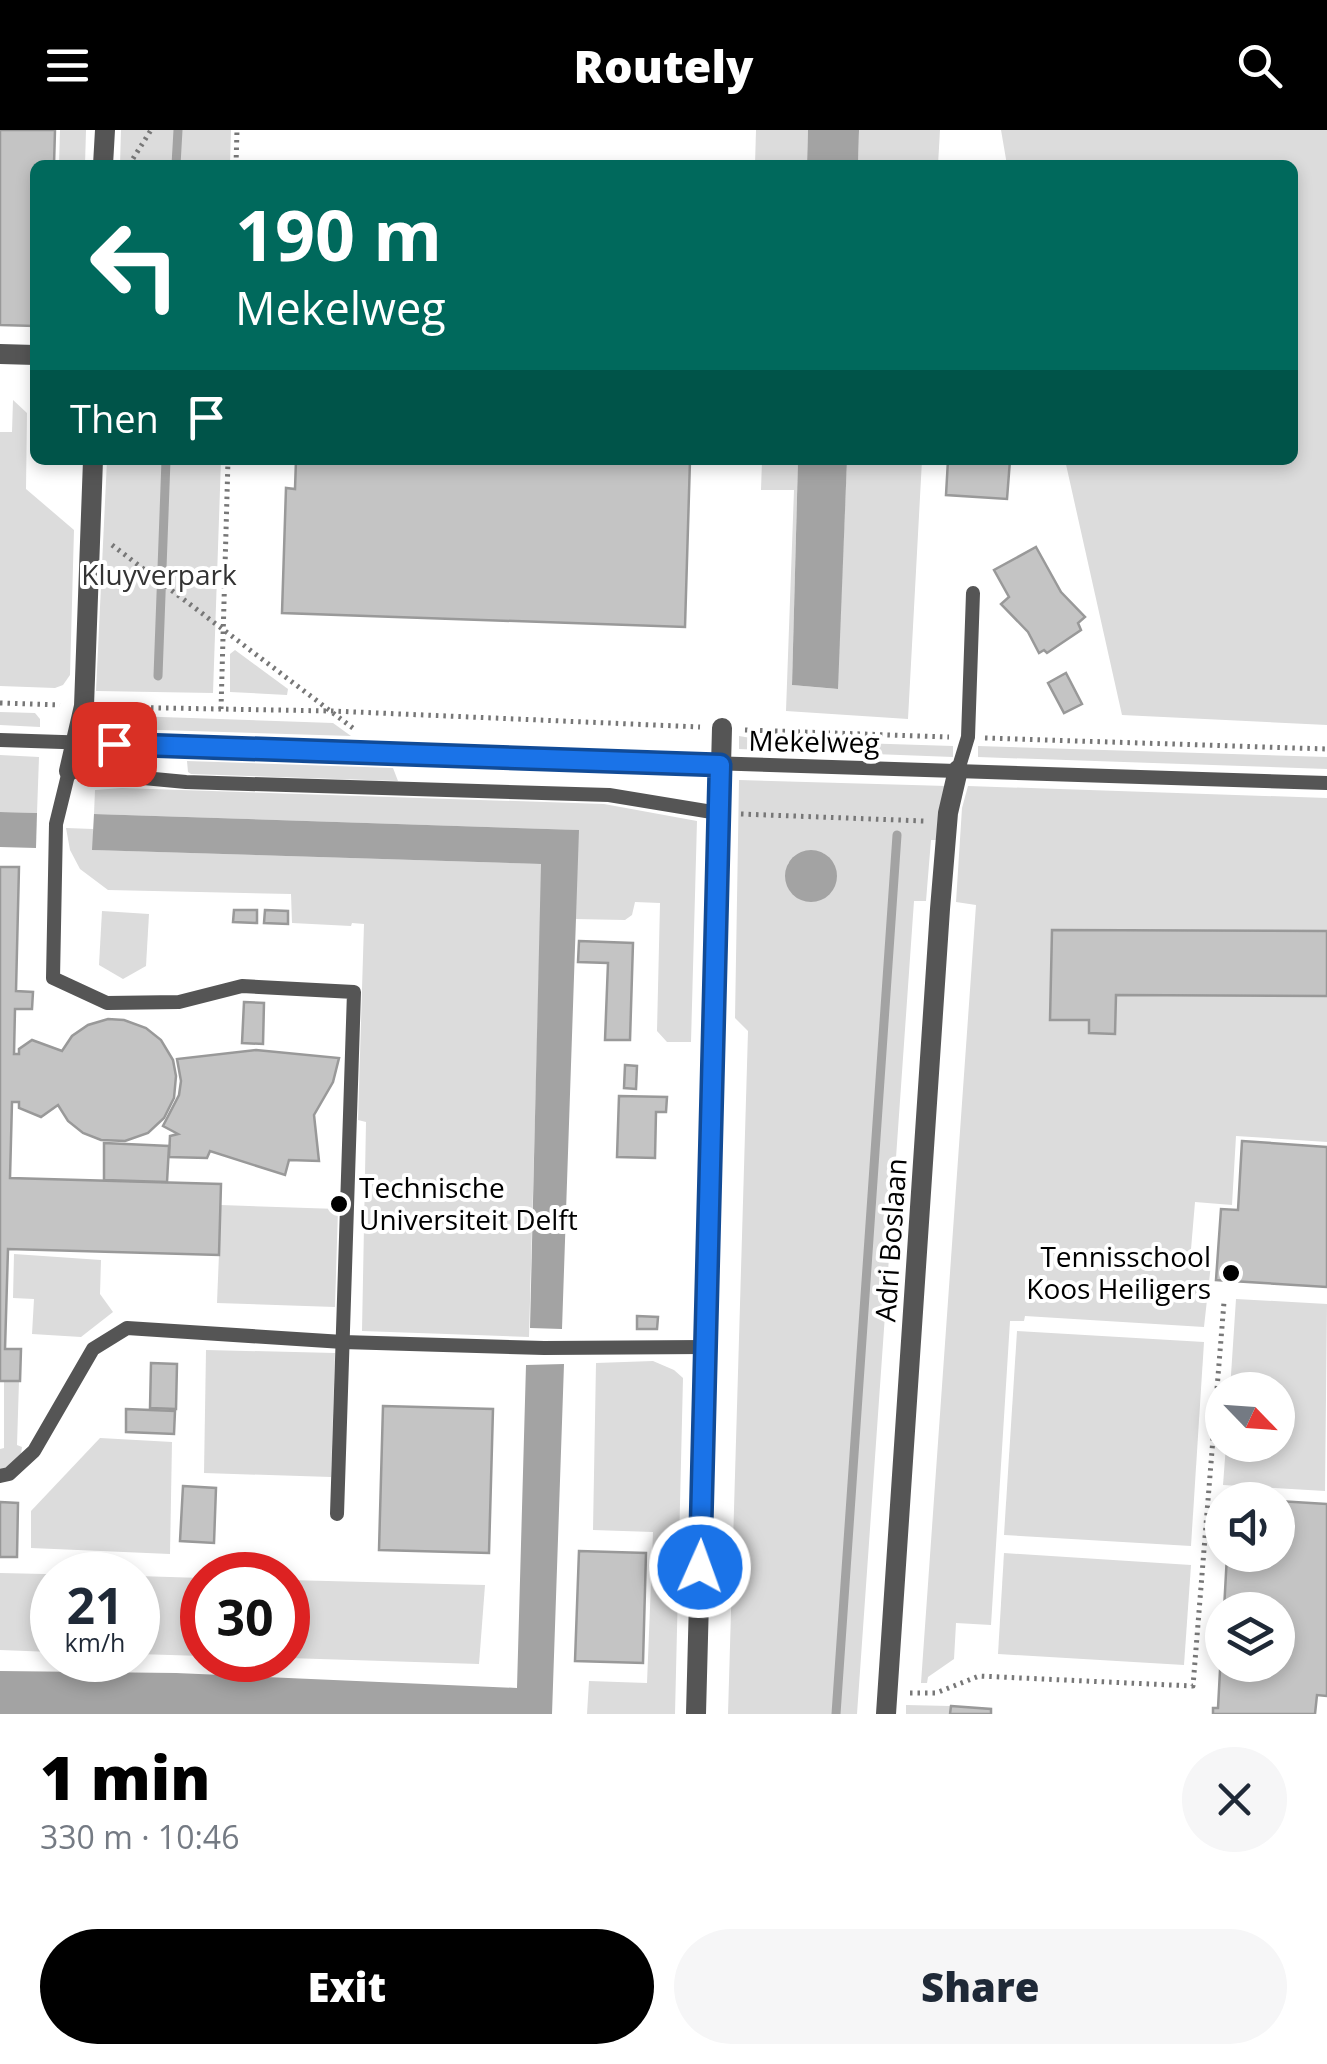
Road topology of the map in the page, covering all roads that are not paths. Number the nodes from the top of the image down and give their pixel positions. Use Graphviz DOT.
graph roads {
  1 [pos="105,130"];
  2 [pos="104,160"];
  3 [pos="0,354"];
  4 [pos="30,355"];
  5 [pos="93,465"];
  6 [pos="973,593"];
  7 [pos="722,728"];
  8 [pos="0,740"];
  9 [pos="76,742"];
  10 [pos="720,765"];
  11 [pos="958,770"];
  12 [pos="69,771"];
  13 [pos="1327,784"];
  14 [pos="718,813"];
  15 [pos="343,1342"];
  16 [pos="706,1347"];
  17 [pos="0,1476"];
  18 [pos="337,1514"];
  19 [pos="696,1714"];
  20 [pos="886,1714"];
  1 -- 2 [label="street"];
  3 -- 4 [label="street"];
  5 -- 9 [label="street"];
  6 -- 11 [label="lane"];
  7 -- 10 [label="street"];
  8 -- 9 [label="lane, Mekelweg"];
  9 -- 10 [label="lane, Mekelweg"];
  9 -- 12 [label="street"];
  10 -- 11 [label="lane, Mekelweg"];
  10 -- 14 [label="street"];
  11 -- 13 [label="lane, Mekelweg"];
  11 -- 20 [label="street, Adri Boslaan"];
  12 -- 14 [label="lane"];
  12 -- 15 [label="lane"];
  14 -- 16 [label="street"];
  15 -- 16 [label="lane"];
  15 -- 17 [label="lane"];
  15 -- 18 [label="lane"];
  16 -- 19 [label="street"];
}
